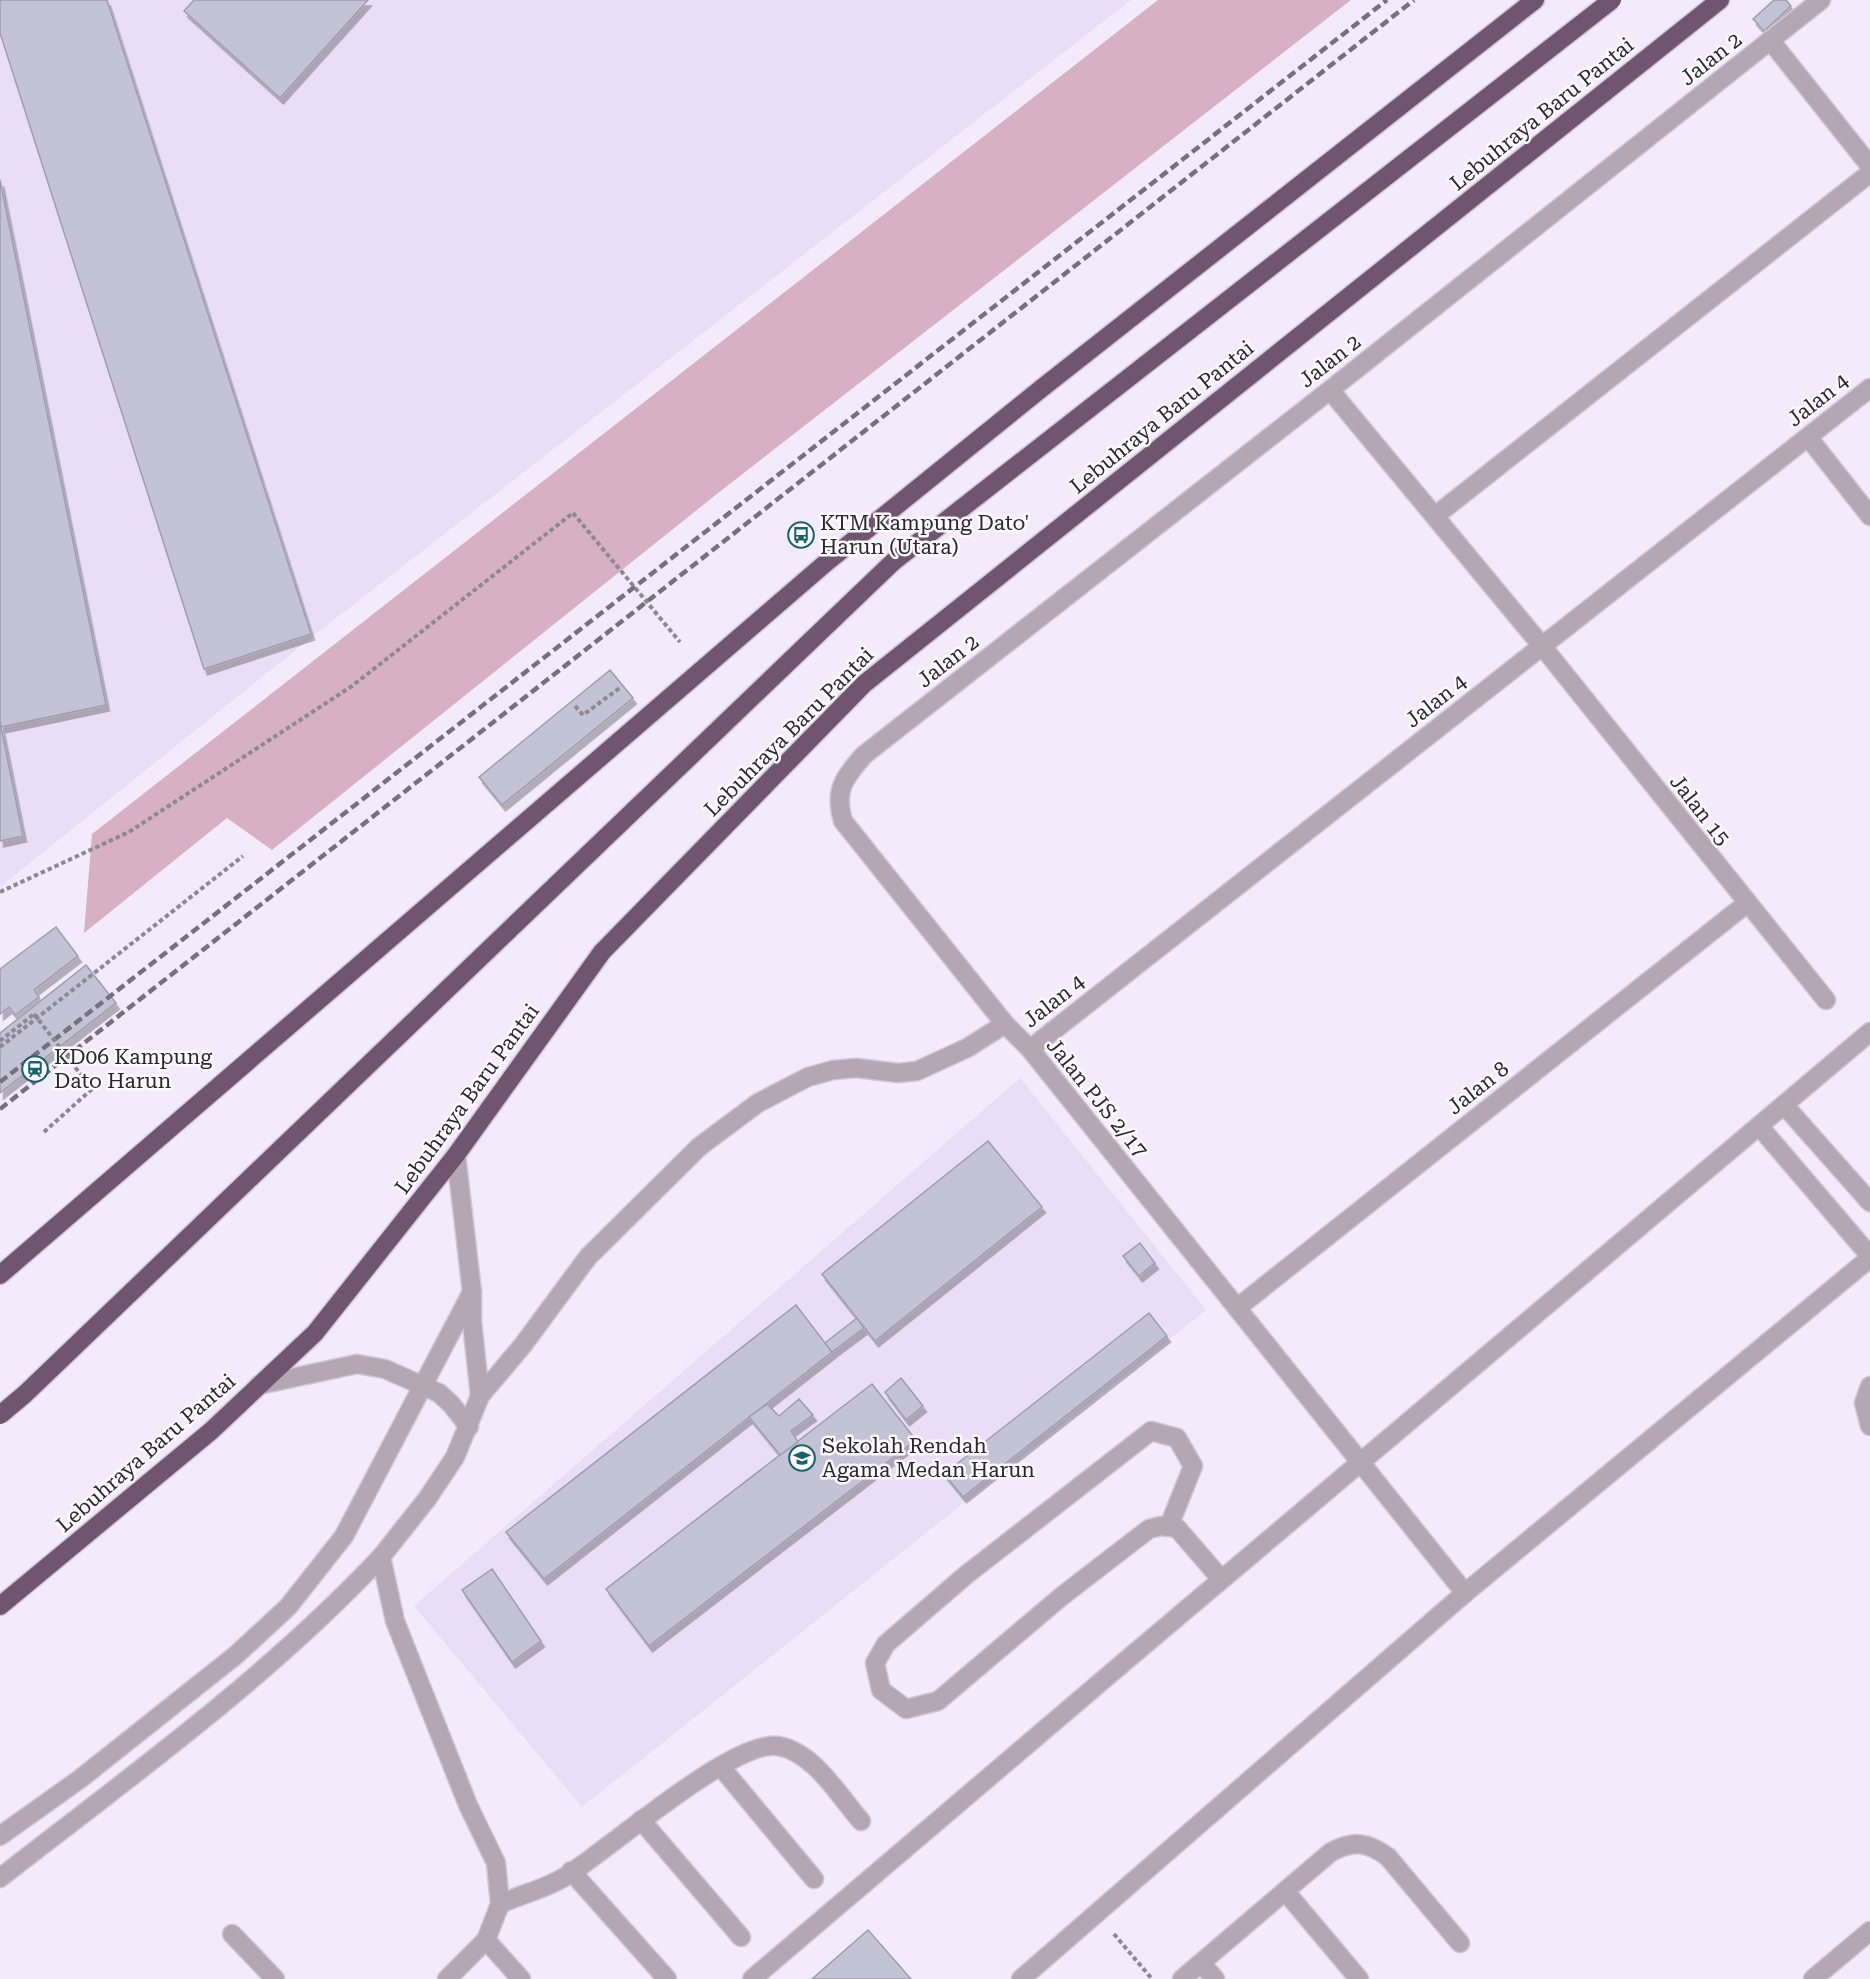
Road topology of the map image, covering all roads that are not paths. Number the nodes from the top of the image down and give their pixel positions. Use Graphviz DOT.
graph roads {
  1 [pos="1536,0"];
  2 [pos="1612,0"];
  3 [pos="1720,0"];
  4 [pos="1821,0"];
  5 [pos="1770,40"];
  6 [pos="1870,166"];
  7 [pos="1870,172"];
  8 [pos="1870,388"];
  9 [pos="1330,390"];
  10 [pos="1808,437"];
  11 [pos="1435,516"];
  12 [pos="1870,516"];
  13 [pos="1542,646"];
  14 [pos="864,755"];
  15 [pos="1746,904"];
  16 [pos="1826,1000"];
  17 [pos="1005,1024"];
  18 [pos="1870,1032"];
  19 [pos="1030,1049"];
  20 [pos="1784,1105"];
  21 [pos="1759,1126"];
  22 [pos="456,1155"];
  23 [pos="1870,1202"];
  24 [pos="1870,1257"];
  25 [pos="0,1275"];
  26 [pos="472,1292"];
  27 [pos="1237,1308"];
  28 [pos="259,1385"];
  29 [pos="424,1385"];
  30 [pos="1870,1386"];
  31 [pos="480,1396"];
  32 [pos="0,1415"];
  33 [pos="1870,1426"];
  34 [pos="469,1427"];
  35 [pos="1360,1463"];
  36 [pos="1169,1526"];
  37 [pos="381,1557"];
  38 [pos="1221,1579"];
  39 [pos="1465,1593"];
  40 [pos="0,1606"];
  41 [pos="721,1767"];
  42 [pos="641,1820"];
  43 [pos="861,1821"];
  44 [pos="0,1836"];
  45 [pos="572,1871"];
  46 [pos="0,1878"];
  47 [pos="814,1879"];
  48 [pos="1285,1891"];
  49 [pos="500,1904"];
  50 [pos="1870,1931"];
  51 [pos="232,1934"];
  52 [pos="741,1937"];
  53 [pos="486,1940"];
  54 [pos="1460,1943"];
  55 [pos="1202,1963"];
  56 [pos="275,1979"];
  57 [pos="447,1979"];
  58 [pos="521,1979"];
  59 [pos="668,1979"];
  60 [pos="752,1979"];
  61 [pos="1021,1979"];
  62 [pos="1182,1979"];
  63 [pos="1215,1979"];
  64 [pos="1359,1979"];
  65 [pos="1813,1979"];
  1 -- 25 [label="highway"];
  2 -- 32 [label="highway, bridge"];
  3 -- 22 [label="highway, Lebuhraya Baru Pantai"];
  4 -- 5 [label="street, Jalan 2"];
  5 -- 6 [label="street"];
  5 -- 9 [label="street, Jalan 2"];
  7 -- 11 [label="street"];
  8 -- 10 [label="street, Jalan 4"];
  9 -- 11 [label="street, Jalan 15"];
  9 -- 14 [label="street, Jalan 2"];
  10 -- 12 [label="street"];
  10 -- 13 [label="street, Jalan 4"];
  11 -- 13 [label="street, Jalan 15"];
  13 -- 15 [label="street, Jalan 15"];
  13 -- 19 [label="street, Jalan 4"];
  14 -- 17 [label="street, Jalan PJS 2/17"];
  15 -- 16 [label="street, Jalan 15"];
  15 -- 27 [label="street, Jalan 8"];
  17 -- 19 [label="street, Jalan PJS 2/17"];
  17 -- 31 [label="street"];
  18 -- 20 [label="street"];
  19 -- 27 [label="street, Jalan PJS 2/17"];
  20 -- 21 [label="street"];
  20 -- 23 [label="street"];
  21 -- 24 [label="street"];
  21 -- 35 [label="street"];
  22 -- 26 [label="street"];
  22 -- 28 [label="highway, Lebuhraya Baru Pantai"];
  24 -- 39 [label="street"];
  26 -- 29 [label="street"];
  26 -- 31 [label="street"];
  27 -- 35 [label="street, Jalan PJS 2/17"];
  28 -- 29 [label="street"];
  28 -- 40 [label="highway, Lebuhraya Baru Pantai"];
  29 -- 34 [label="street"];
  29 -- 44 [label="street"];
  30 -- 33 [label="street"];
  31 -- 34 [label="street"];
  34 -- 37 [label="street"];
  35 -- 38 [label="street"];
  35 -- 39 [label="street, Jalan PJS 2/17"];
  36 -- 36 [label="street"];
  36 -- 38 [label="street"];
  37 -- 46 [label="street"];
  37 -- 49 [label="street"];
  38 -- 60 [label="street"];
  39 -- 61 [label="street"];
  41 -- 42 [label="street"];
  41 -- 43 [label="street"];
  41 -- 47 [label="street"];
  42 -- 45 [label="street"];
  42 -- 52 [label="street"];
  45 -- 49 [label="street"];
  45 -- 59 [label="street"];
  48 -- 54 [label="street"];
  48 -- 55 [label="street"];
  48 -- 64 [label="street"];
  49 -- 53 [label="street"];
  50 -- 65 [label="street"];
  51 -- 56 [label="street"];
  53 -- 57 [label="street"];
  53 -- 58 [label="street"];
  55 -- 62 [label="street"];
  55 -- 63 [label="street"];
}
